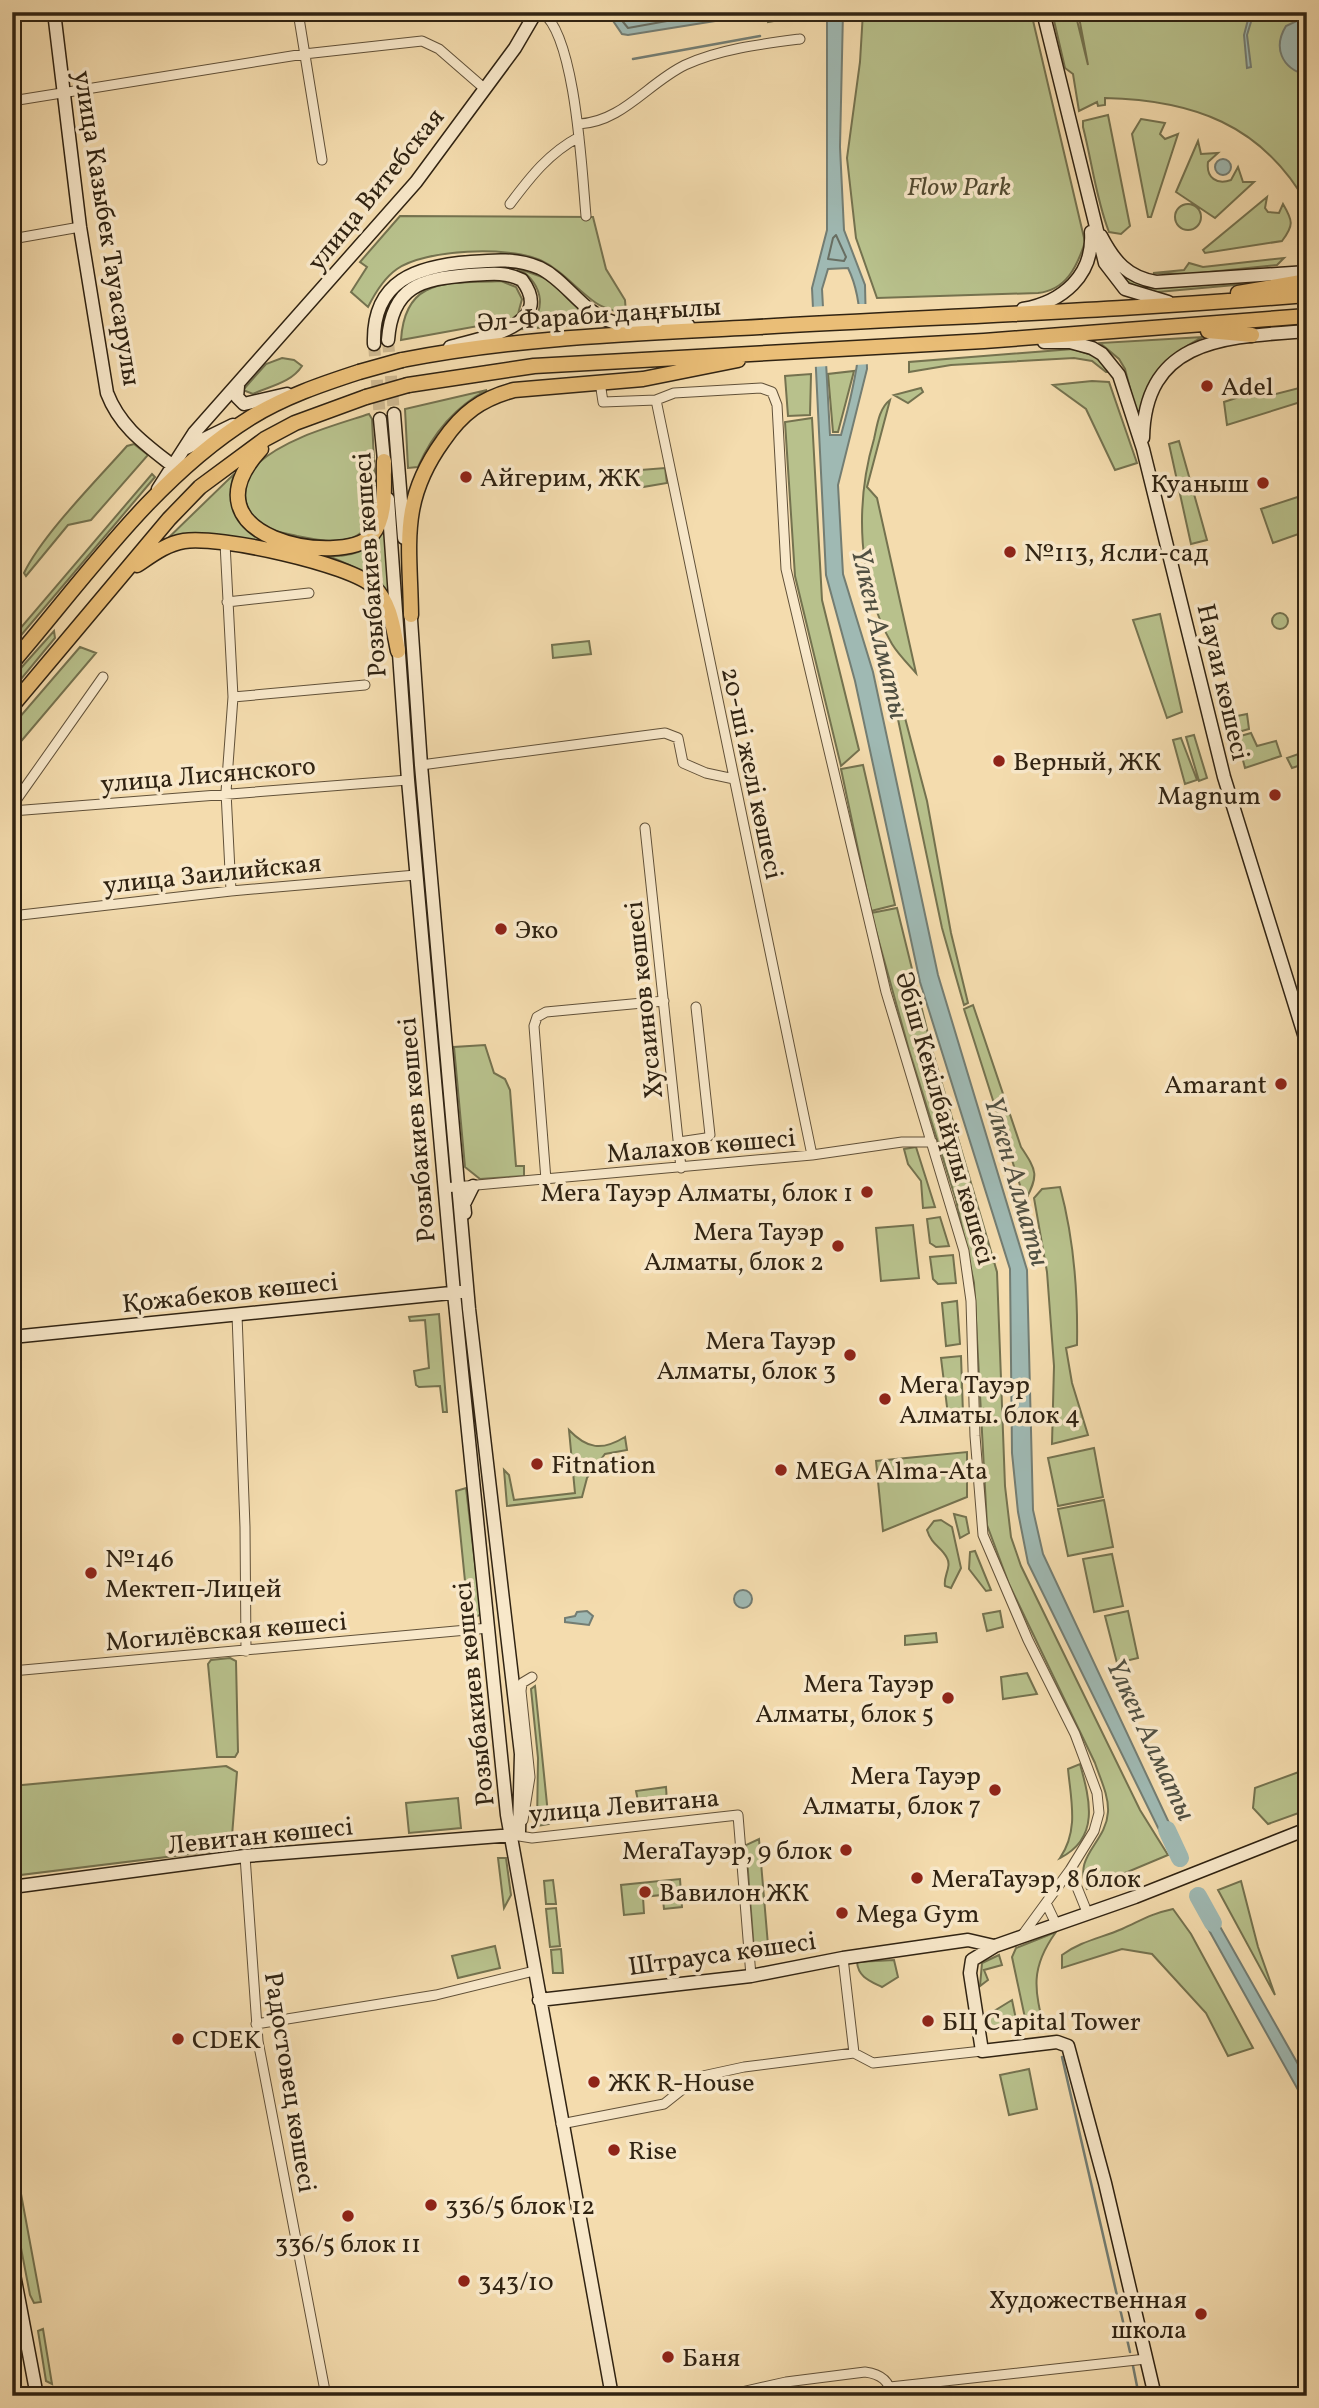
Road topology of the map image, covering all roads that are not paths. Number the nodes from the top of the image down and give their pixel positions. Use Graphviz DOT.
graph roads {
  1 [pos="54,12"];
  2 [pos="298,12"];
  3 [pos="536,12"];
  4 [pos="542,12"];
  5 [pos="1043,12"];
  6 [pos="800,39"];
  7 [pos="304,54"];
  8 [pos="485,89"];
  9 [pos="64,94"];
  10 [pos="12,101"];
  11 [pos="579,124"];
  12 [pos="579,136"];
  13 [pos="322,160"];
  14 [pos="510,204"];
  15 [pos="1088,204"];
  16 [pos="586,216"];
  17 [pos="1092,218"];
  18 [pos="80,227"];
  19 [pos="12,239"];
  20 [pos="1307,272"];
  21 [pos="1307,281"];
  22 [pos="1307,295"];
  23 [pos="1185,305"];
  24 [pos="983,315"];
  25 [pos="1307,316"];
  26 [pos="776,326"];
  27 [pos="1172,327"];
  28 [pos="1307,331"];
  29 [pos="1252,335"];
  30 [pos="388,340"];
  31 [pos="984,341"];
  32 [pos="374,344"];
  33 [pos="777,351"];
  34 [pos="402,360"];
  35 [pos="600,383"];
  36 [pos="320,385"];
  37 [pos="238,386"];
  38 [pos="656,400"];
  39 [pos="394,414"];
  40 [pos="252,416"];
  41 [pos="380,419"];
  42 [pos="295,423"];
  43 [pos="1143,449"];
  44 [pos="183,450"];
  45 [pos="384,461"];
  46 [pos="169,463"];
  47 [pos="150,501"];
  48 [pos="225,543"];
  49 [pos="124,574"];
  50 [pos="309,593"];
  51 [pos="227,602"];
  52 [pos="411,615"];
  53 [pos="398,651"];
  54 [pos="12,663"];
  55 [pos="103,677"];
  56 [pos="365,685"];
  57 [pos="233,697"];
  58 [pos="12,706"];
  59 [pos="421,765"];
  60 [pos="734,779"];
  61 [pos="408,780"];
  62 [pos="226,792"];
  63 [pos="12,808"];
  64 [pos="645,828"];
  65 [pos="416,875"];
  66 [pos="231,891"];
  67 [pos="12,916"];
  68 [pos="664,1001"];
  69 [pos="696,1007"];
  70 [pos="1307,1044"];
  71 [pos="679,1142"];
  72 [pos="932,1142"];
  73 [pos="812,1155"];
  74 [pos="681,1168"];
  75 [pos="547,1180"];
  76 [pos="473,1186"];
  77 [pos="451,1188"];
  78 [pos="466,1273"];
  79 [pos="468,1292"];
  80 [pos="454,1293"];
  81 [pos="237,1315"];
  82 [pos="12,1337"];
  83 [pos="489,1628"];
  84 [pos="246,1651"];
  85 [pos="12,1671"];
  86 [pos="532,1676"];
  87 [pos="516,1833"];
  88 [pos="245,1856"];
  89 [pos="1232,1856"];
  90 [pos="1070,1870"];
  91 [pos="12,1887"];
  92 [pos="1046,1903"];
  93 [pos="1091,1911"];
  94 [pos="1056,1924"];
  95 [pos="1020,1938"];
  96 [pos="995,1946"];
  97 [pos="843,1958"];
  98 [pos="534,1971"];
  99 [pos="751,1976"];
  100 [pos="539,2000"];
  101 [pos="256,2024"];
  102 [pos="982,2051"];
  103 [pos="854,2053"];
  104 [pos="561,2124"];
  105 [pos="12,2264"];
  106 [pos="1146,2359"];
  107 [pos="890,2391"];
  108 [pos="37,2396"];
  109 [pos="326,2396"];
  110 [pos="612,2396"];
  111 [pos="724,2396"];
  112 [pos="1155,2396"];
  1 -- 9 [label="street, улица Казыбек Тауасарулы"];
  2 -- 7 [label="street"];
  3 -- 8 [label="street, улица Витебская"];
  4 -- 11 [label="street"];
  5 -- 15 [label="street"];
  6 -- 11 [label="street"];
  7 -- 8 [label="street"];
  7 -- 9 [label="street"];
  7 -- 13 [label="street"];
  8 -- 37 [label="street, улица Витебская"];
  9 -- 10 [label="street"];
  9 -- 18 [label="street, улица Казыбек Тауасарулы"];
  11 -- 12 [label="street"];
  12 -- 14 [label="street"];
  12 -- 16 [label="street"];
  15 -- 17 [label="street"];
  15 -- 24 [label="street"];
  17 -- 20 [label="street"];
  17 -- 23 [label="street"];
  18 -- 19 [label="street"];
  18 -- 46 [label="street, улица Казыбек Тауасарулы"];
  21 -- 23 [label="main road"];
  22 -- 23 [label="main road, Әл-Фараби даңғылы"];
  23 -- 24 [label="main road, Әл-Фараби даңғылы"];
  24 -- 26 [label="main road, Әл-Фараби даңғылы"];
  25 -- 27 [label="main road, Әл-Фараби даңғылы"];
  26 -- 32 [label="street"];
  26 -- 34 [label="main road, Әл-Фараби даңғылы"];
  27 -- 29 [label="main road"];
  27 -- 31 [label="main road, Әл-Фараби даңғылы"];
  28 -- 29 [label="street"];
  29 -- 43 [label="street, Науаи көшесі"];
  30 -- 34 [label="street"];
  31 -- 33 [label="main road, Әл-Фараби даңғылы"];
  31 -- 43 [label="street, Науаи көшесі"];
  33 -- 35 [label="main road"];
  33 -- 42 [label="main road, Әл-Фараби даңғылы, bridge"];
  34 -- 36 [label="main road, Әл-Фараби даңғылы, bridge"];
  35 -- 38 [label="street"];
  35 -- 52 [label="main road"];
  36 -- 37 [label="street"];
  36 -- 40 [label="main road, Әл-Фараби даңғылы"];
  37 -- 44 [label="street, улица Витебская"];
  38 -- 60 [label="street, 20-ші желі көшесі"];
  38 -- 72 [label="street, Әбіш Кекілбайұлы көшесі"];
  39 -- 52 [label="street, Розыбакиев көшесі"];
  40 -- 44 [label="street"];
  40 -- 47 [label="main road, Әл-Фараби даңғылы"];
  41 -- 45 [label="street, Розыбакиев көшесі"];
  42 -- 45 [label="main road"];
  42 -- 49 [label="main road"];
  43 -- 70 [label="street, Науаи көшесі"];
  44 -- 46 [label="street, улица Витебская"];
  45 -- 53 [label="street, Розыбакиев көшесі"];
  46 -- 47 [label="street, улица Витебская"];
  47 -- 54 [label="main road, Әл-Фараби даңғылы"];
  48 -- 49 [label="main road"];
  48 -- 51 [label="street"];
  48 -- 53 [label="main road"];
  49 -- 58 [label="main road"];
  50 -- 51 [label="street"];
  51 -- 57 [label="street"];
  52 -- 59 [label="street, Розыбакиев көшесі"];
  53 -- 61 [label="street, Розыбакиев көшесі"];
  55 -- 63 [label="street"];
  56 -- 57 [label="street"];
  57 -- 62 [label="street"];
  59 -- 60 [label="street"];
  59 -- 77 [label="street, Розыбакиев көшесі"];
  60 -- 73 [label="street, 20-ші желі көшесі"];
  61 -- 62 [label="street, улица Лисянского"];
  61 -- 65 [label="street, Розыбакиев көшесі"];
  62 -- 63 [label="street, улица Лисянского"];
  62 -- 66 [label="street"];
  64 -- 68 [label="street, Хусаинов көшесі"];
  65 -- 66 [label="street, улица Заилийская"];
  65 -- 77 [label="street, Розыбакиев көшесі"];
  66 -- 67 [label="street, улица Заилийская"];
  68 -- 71 [label="street, Хусаинов көшесі"];
  68 -- 75 [label="street"];
  69 -- 71 [label="street"];
  71 -- 74 [label="street, Хусаинов көшесі"];
  72 -- 73 [label="street, Малахов көшесі"];
  72 -- 90 [label="street, Әбіш Кекілбайұлы көшесі"];
  73 -- 74 [label="street, Малахов көшесі"];
  74 -- 75 [label="street, Малахов көшесі"];
  75 -- 76 [label="street, Малахов көшесі"];
  76 -- 77 [label="street, Малахов көшесі"];
  76 -- 78 [label="street"];
  77 -- 78 [label="street, Розыбакиев көшесі"];
  77 -- 80 [label="street, Розыбакиев көшесі"];
  78 -- 79 [label="street, Розыбакиев көшесі"];
  79 -- 80 [label="street, Қожабеков көшесі"];
  79 -- 87 [label="street, Розыбакиев көшесі"];
  80 -- 81 [label="street, Қожабеков көшесі"];
  80 -- 83 [label="street, Розыбакиев көшесі"];
  81 -- 82 [label="street, Қожабеков көшесі"];
  81 -- 84 [label="street"];
  83 -- 84 [label="street, Могилёвская көшесі"];
  83 -- 87 [label="street, Розыбакиев көшесі"];
  84 -- 85 [label="street, Могилёвская көшесі"];
  86 -- 87 [label="street"];
  87 -- 88 [label="street, Левитан көшесі"];
  87 -- 98 [label="street, Розыбакиев көшесі"];
  87 -- 99 [label="street, улица Левитана"];
  88 -- 91 [label="street, Левитан көшесі"];
  88 -- 101 [label="street, Радостовец көшесі"];
  89 -- 89 [label="street"];
  89 -- 93 [label="street"];
  90 -- 92 [label="street, Әбіш Кекілбайұлы көшесі"];
  90 -- 93 [label="street"];
  92 -- 94 [label="street"];
  92 -- 95 [label="street, Әбіш Кекілбайұлы көшесі"];
  93 -- 94 [label="street"];
  94 -- 95 [label="street"];
  95 -- 96 [label="street"];
  96 -- 97 [label="street, Штрауса көшесі"];
  96 -- 102 [label="street"];
  97 -- 99 [label="street, Штрауса көшесі"];
  97 -- 103 [label="street"];
  98 -- 100 [label="street, Розыбакиев көшесі"];
  98 -- 101 [label="street"];
  99 -- 100 [label="street, Штрауса көшесі"];
  100 -- 104 [label="street, Розыбакиев көшесі"];
  101 -- 109 [label="street, Радостовец көшесі"];
  102 -- 103 [label="street"];
  102 -- 106 [label="street"];
  103 -- 104 [label="street"];
  104 -- 110 [label="street, Розыбакиев көшесі"];
  105 -- 108 [label="street"];
  106 -- 107 [label="street"];
  106 -- 112 [label="street"];
  107 -- 111 [label="street"];
}
